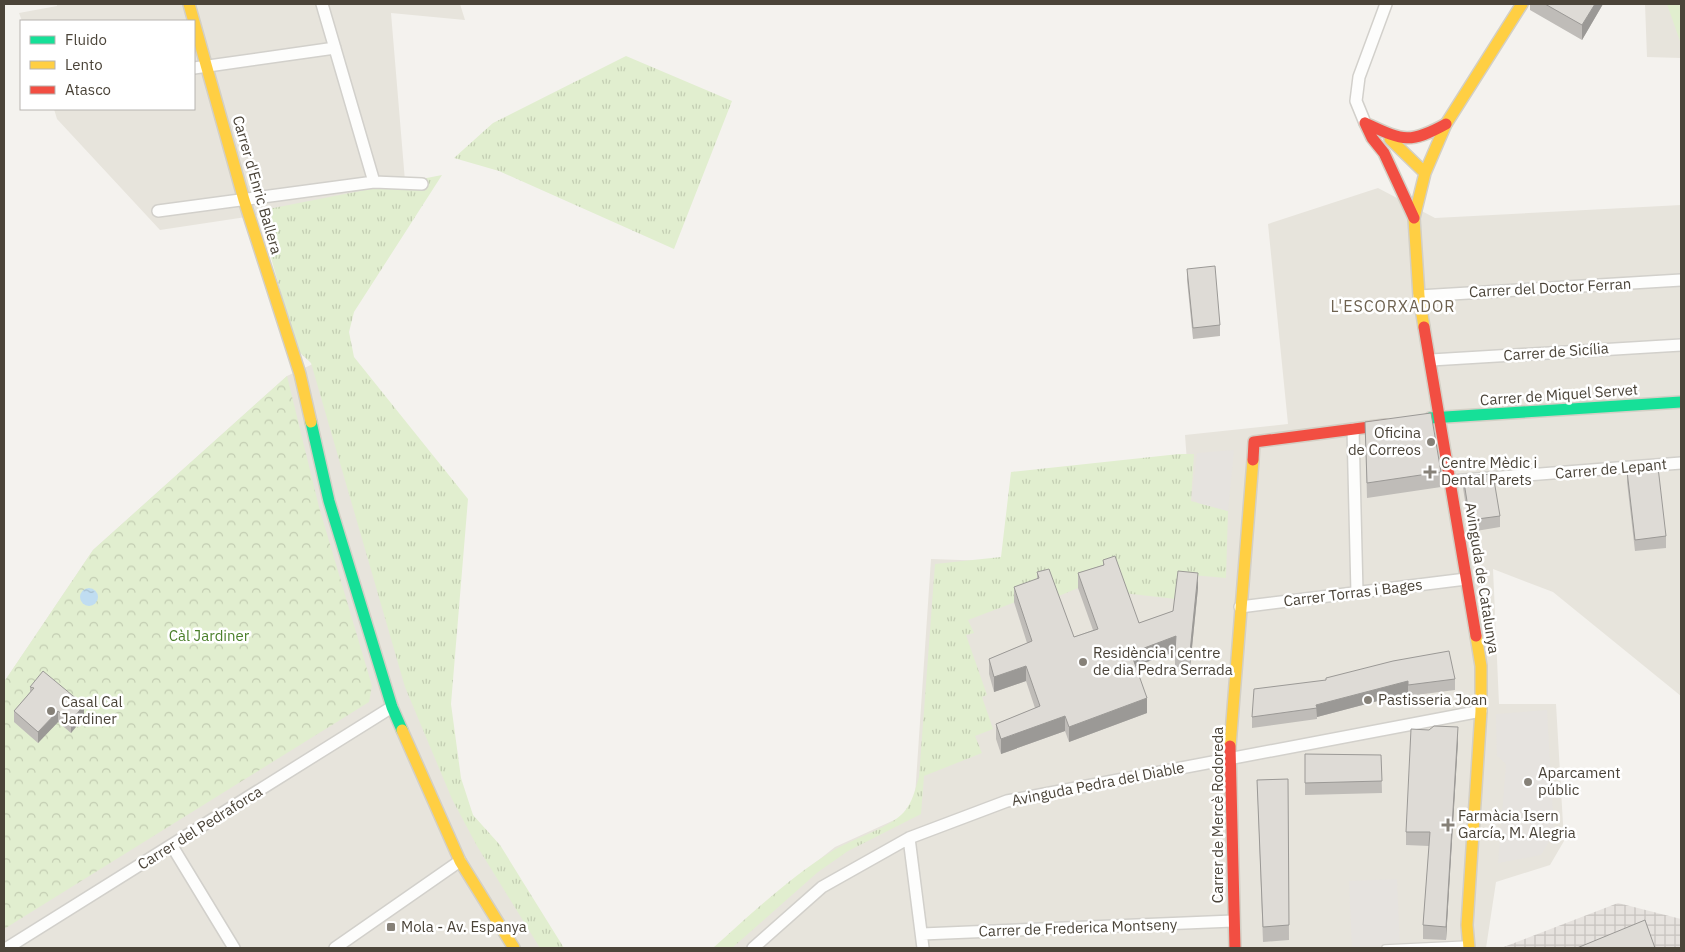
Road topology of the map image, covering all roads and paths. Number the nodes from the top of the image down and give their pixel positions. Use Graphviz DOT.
graph roads {
  1 [pos="189,4"];
  2 [pos="322,4"];
  3 [pos="1386,4"];
  4 [pos="1516,4"];
  5 [pos="1522,4"];
  6 [pos="1514,17"];
  7 [pos="194,20"];
  8 [pos="195,25"];
  9 [pos="335,48"];
  10 [pos="207,66"];
  11 [pos="195,68"];
  12 [pos="1365,123"];
  13 [pos="1446,124"];
  14 [pos="1382,131"];
  15 [pos="1384,153"];
  16 [pos="1425,174"];
  17 [pos="374,182"];
  18 [pos="422,184"];
  19 [pos="244,200"];
  20 [pos="158,211"];
  21 [pos="1414,218"];
  22 [pos="1681,280"];
  23 [pos="1419,296"];
  24 [pos="1681,344"];
  25 [pos="1431,360"];
  26 [pos="1681,402"];
  27 [pos="1439,417"];
  28 [pos="1420,420"];
  29 [pos="1392,424"];
  30 [pos="1353,429"];
  31 [pos="1681,463"];
  32 [pos="1451,482"];
  33 [pos="1466,579"];
  34 [pos="1357,593"];
  35 [pos="1240,607"];
  36 [pos="392,707"];
  37 [pos="1481,711"];
  38 [pos="1229,758"];
  39 [pos="910,838"];
  40 [pos="172,846"];
  41 [pos="460,861"];
  42 [pos="1234,921"];
  43 [pos="922,934"];
  44 [pos="1469,946"];
  45 [pos="7,948"];
  46 [pos="234,948"];
  47 [pos="335,948"];
  48 [pos="514,948"];
  49 [pos="753,948"];
  50 [pos="923,948"];
  51 [pos="1235,948"];
  52 [pos="1385,948"];
  1 -- 7 [label="street, Carrer d'Enric Ballera"];
  2 -- 9 [label="street"];
  3 -- 12 [label="street"];
  4 -- 6 [label="street"];
  5 -- 6 [label="street, Avinguda de Catalunya"];
  6 -- 13 [label="street, Avinguda de Catalunya"];
  8 -- 10 [label="street, Carrer d'Enric Ballera"];
  9 -- 10 [label="street"];
  9 -- 17 [label="street"];
  10 -- 11 [label="street"];
  10 -- 19 [label="street, Carrer d'Enric Ballera"];
  12 -- 14 [label="street"];
  12 -- 15 [label="street"];
  13 -- 14 [label="street"];
  13 -- 16 [label="street, Avinguda de Catalunya"];
  14 -- 16 [label="street"];
  15 -- 16 [label="street"];
  15 -- 21 [label="street"];
  16 -- 21 [label="street, Avinguda de Catalunya"];
  17 -- 18 [label="street"];
  17 -- 19 [label="street"];
  19 -- 20 [label="street"];
  19 -- 36 [label="street, Carrer d'Enric Ballera"];
  21 -- 23 [label="street, Avinguda de Catalunya"];
  22 -- 23 [label="street, Carrer del Doctor Ferran"];
  23 -- 25 [label="street, Avinguda de Catalunya"];
  24 -- 25 [label="street, Carrer de Sicília"];
  25 -- 27 [label="street, Avinguda de Catalunya"];
  26 -- 27 [label="street, Carrer de Miquel Servet"];
  27 -- 28 [label="street, Carrer de Miquel Servet"];
  27 -- 32 [label="street, Avinguda de Catalunya"];
  29 -- 30 [label="street"];
  30 -- 34 [label="street"];
  30 -- 35 [label="street, Carrer de Mercè Rodoreda"];
  31 -- 32 [label="street, Carrer de Lepant"];
  32 -- 33 [label="street, Avinguda de Catalunya"];
  33 -- 34 [label="street, Carrer Torras i Bages"];
  33 -- 37 [label="street, Avinguda de Catalunya"];
  34 -- 35 [label="street, Carrer Torras i Bages"];
  35 -- 38 [label="street, Carrer de Mercè Rodoreda"];
  36 -- 40 [label="street, Carrer del Pedraforca"];
  36 -- 41 [label="street, Carrer d'Enric Ballera"];
  37 -- 38 [label="street, Avinguda Pedra del Diable"];
  37 -- 44 [label="street, Avinguda de Catalunya"];
  38 -- 39 [label="street, Avinguda Pedra del Diable"];
  38 -- 42 [label="street, Carrer de Mercè Rodoreda"];
  39 -- 43 [label="street"];
  39 -- 49 [label="street, Avinguda Pedra del Diable"];
  40 -- 45 [label="street, Carrer del Pedraforca"];
  40 -- 46 [label="street"];
  41 -- 47 [label="street"];
  41 -- 48 [label="street, Carrer d'Enric Ballera"];
  42 -- 43 [label="street, Carrer de Frederica Montseny"];
  42 -- 51 [label="street, Carrer de Mercè Rodoreda"];
  43 -- 50 [label="street"];
  44 -- 52 [label="lane"];
}
